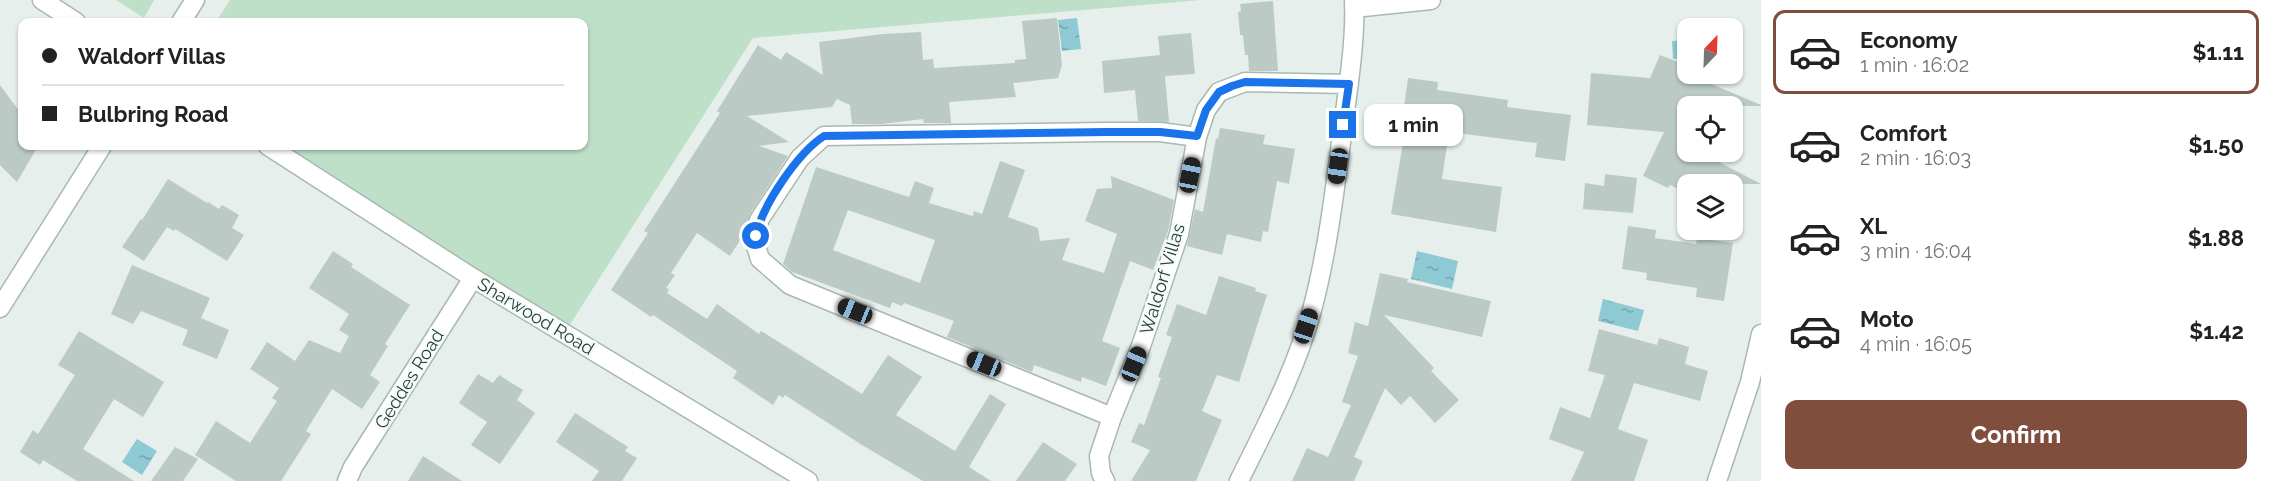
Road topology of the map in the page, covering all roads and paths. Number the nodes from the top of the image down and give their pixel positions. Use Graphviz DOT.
graph roads {
  1 [pos="42,0"];
  2 [pos="195,0"];
  3 [pos="1431,0"];
  4 [pos="1354,4"];
  5 [pos="70,18"];
  6 [pos="184,18"];
  7 [pos="1349,84"];
  8 [pos="1197,136"];
  9 [pos="99,150"];
  10 [pos="274,150"];
  11 [pos="473,278"];
  12 [pos="0,308"];
  13 [pos="1761,334"];
  14 [pos="1112,417"];
  15 [pos="801,479"];
  16 [pos="347,481"];
  17 [pos="1105,481"];
  18 [pos="1239,481"];
  19 [pos="1717,481"];
  1 -- 5 [label="street"];
  2 -- 6 [label="street"];
  3 -- 4 [label="street"];
  4 -- 7 [label="street"];
  7 -- 8 [label="street, Waldorf Villas"];
  7 -- 18 [label="street"];
  8 -- 14 [label="street, Waldorf Villas"];
  8 -- 14 [label="street"];
  9 -- 12 [label="street"];
  10 -- 11 [label="street, Sharwood Road"];
  11 -- 15 [label="street, Sharwood Road"];
  11 -- 16 [label="street, Geddes Road"];
  13 -- 19 [label="street"];
  14 -- 17 [label="street, Waldorf Villas"];
}
